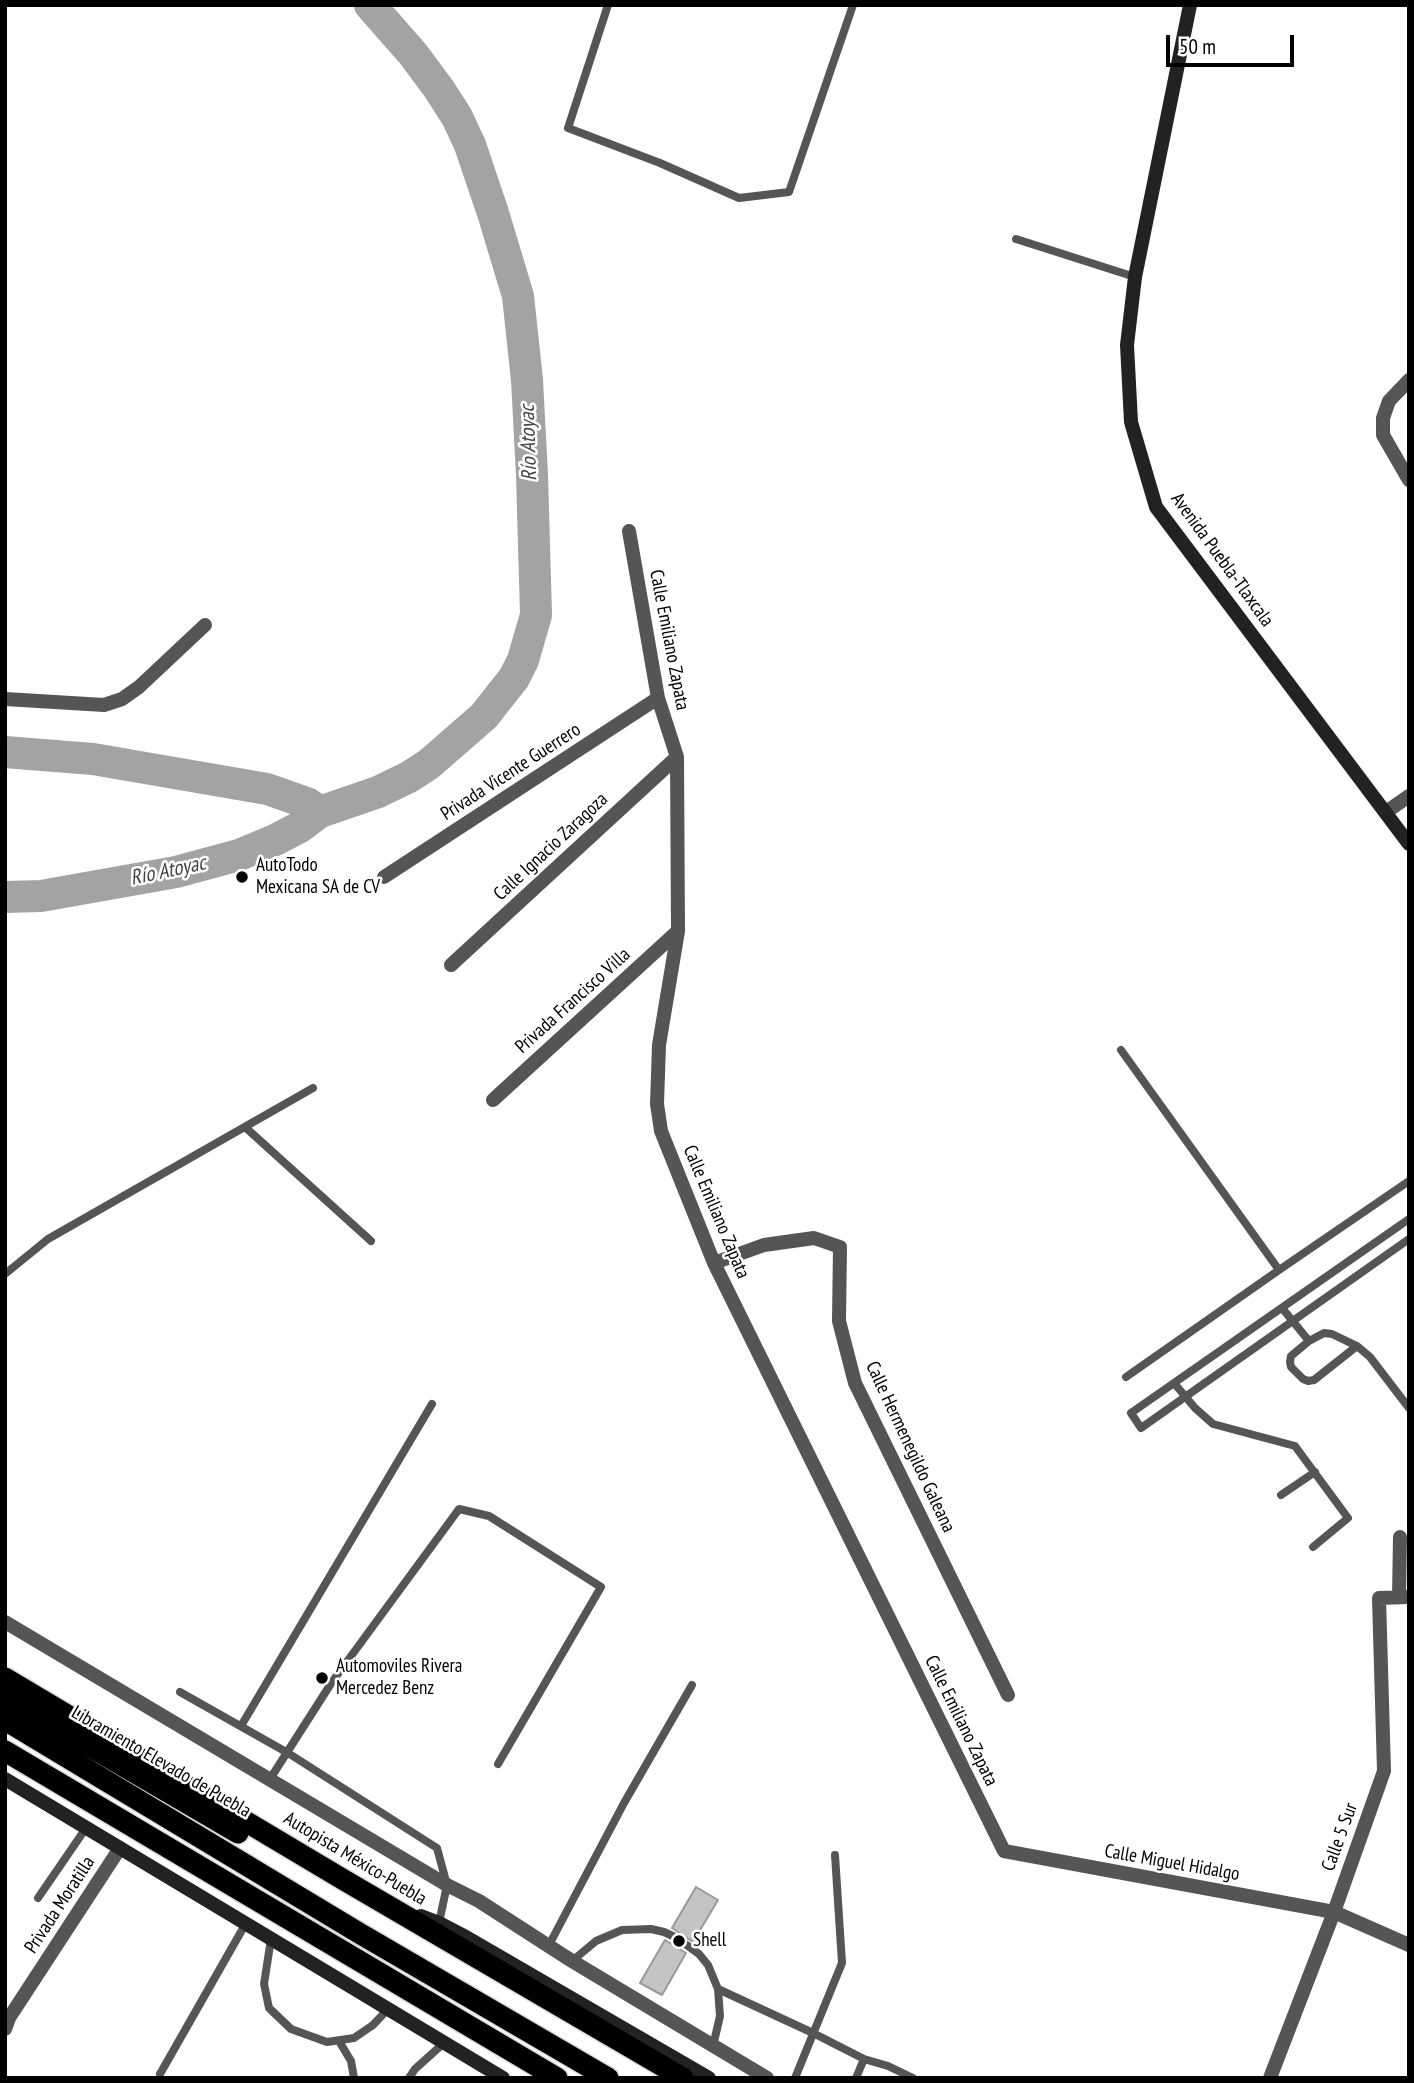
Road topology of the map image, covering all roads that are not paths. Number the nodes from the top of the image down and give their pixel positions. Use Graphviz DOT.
graph roads {
  1 [pos="608,5"];
  2 [pos="852,5"];
  3 [pos="1189,5"];
  4 [pos="1016,239"];
  5 [pos="1135,277"];
  6 [pos="1409,380"];
  7 [pos="1409,480"];
  8 [pos="629,531"];
  9 [pos="205,625"];
  10 [pos="658,698"];
  11 [pos="5,699"];
  12 [pos="677,757"];
  13 [pos="1409,796"];
  14 [pos="1386,812"];
  15 [pos="1409,844"];
  16 [pos="384,877"];
  17 [pos="678,931"];
  18 [pos="451,965"];
  19 [pos="1121,1050"];
  20 [pos="313,1088"];
  21 [pos="493,1100"];
  22 [pos="245,1127"];
  23 [pos="1409,1181"];
  24 [pos="1409,1219"];
  25 [pos="1409,1239"];
  26 [pos="371,1241"];
  27 [pos="714,1263"];
  28 [pos="1279,1270"];
  29 [pos="5,1274"];
  30 [pos="1282,1308"];
  31 [pos="1293,1321"];
  32 [pos="1309,1341"];
  33 [pos="1357,1346"];
  34 [pos="1126,1377"];
  35 [pos="1174,1383"];
  36 [pos="1186,1398"];
  37 [pos="432,1404"];
  38 [pos="1409,1408"];
  39 [pos="1315,1472"];
  40 [pos="1281,1495"];
  41 [pos="1400,1538"];
  42 [pos="1313,1547"];
  43 [pos="1404,1597"];
  44 [pos="5,1622"];
  45 [pos="5,1678"];
  46 [pos="692,1685"];
  47 [pos="180,1692"];
  48 [pos="1008,1695"];
  49 [pos="5,1697"];
  50 [pos="5,1720"];
  51 [pos="241,1726"];
  52 [pos="5,1751"];
  53 [pos="288,1753"];
  54 [pos="498,1764"];
  55 [pos="5,1779"];
  56 [pos="270,1779"];
  57 [pos="86,1828"];
  58 [pos="120,1848"];
  59 [pos="1004,1851"];
  60 [pos="835,1855"];
  61 [pos="447,1885"];
  62 [pos="38,1898"];
  63 [pos="387,1905"];
  64 [pos="1334,1912"];
  65 [pos="246,1923"];
  66 [pos="439,1923"];
  67 [pos="271,1939"];
  68 [pos="549,1945"];
  69 [pos="1409,1945"];
  70 [pos="572,1961"];
  71 [pos="718,1989"];
  72 [pos="389,2008"];
  73 [pos="6,2022"];
  74 [pos="813,2033"];
  75 [pos="339,2040"];
  76 [pos="445,2042"];
  77 [pos="713,2046"];
  78 [pos="864,2059"];
  79 [pos="482,2073"];
  80 [pos="160,2074"];
  81 [pos="354,2078"];
  82 [pos="409,2078"];
  83 [pos="503,2078"];
  84 [pos="557,2078"];
  85 [pos="608,2078"];
  86 [pos="657,2078"];
  87 [pos="683,2078"];
  88 [pos="709,2078"];
  89 [pos="767,2078"];
  90 [pos="795,2078"];
  91 [pos="856,2078"];
  92 [pos="913,2078"];
  93 [pos="1270,2078"];
  1 -- 2 [label="lane"];
  3 -- 5 [label="street, Avenida Puebla-Tlaxcala"];
  4 -- 5 [label="lane"];
  5 -- 14 [label="street, Avenida Puebla-Tlaxcala"];
  6 -- 7 [label="street"];
  8 -- 10 [label="street, Calle Emiliano Zapata"];
  9 -- 11 [label="street"];
  10 -- 12 [label="street, Calle Emiliano Zapata"];
  10 -- 16 [label="street, Privada Vicente Guerrero"];
  12 -- 17 [label="street, Calle Emiliano Zapata"];
  12 -- 18 [label="street, Calle Ignacio Zaragoza"];
  13 -- 14 [label="street"];
  14 -- 15 [label="street, Avenida Puebla-Tlaxcala"];
  17 -- 21 [label="street, Privada Francisco Villa"];
  17 -- 27 [label="street, Calle Emiliano Zapata"];
  19 -- 28 [label="lane"];
  20 -- 22 [label="lane"];
  22 -- 26 [label="lane"];
  22 -- 29 [label="lane"];
  23 -- 28 [label="lane"];
  24 -- 30 [label="lane"];
  25 -- 31 [label="lane"];
  27 -- 48 [label="street, Calle Hermenegildo Galeana"];
  27 -- 59 [label="street, Calle Emiliano Zapata"];
  28 -- 34 [label="lane"];
  30 -- 31 [label="lane"];
  30 -- 35 [label="lane"];
  31 -- 32 [label="lane"];
  31 -- 36 [label="lane"];
  32 -- 33 [label="lane"];
  32 -- 33 [label="lane"];
  33 -- 38 [label="lane"];
  35 -- 36 [label="lane"];
  35 -- 36 [label="lane"];
  36 -- 39 [label="lane"];
  37 -- 51 [label="lane"];
  39 -- 40 [label="lane"];
  39 -- 42 [label="lane"];
  41 -- 43 [label="street"];
  43 -- 64 [label="street, Calle 5 Sur"];
  44 -- 56 [label="street"];
  45 -- 63 [label="highway, Autopista México-Puebla"];
  46 -- 68 [label="lane"];
  47 -- 51 [label="lane"];
  49 -- 86 [label="highway, Libramiento Elevado de Puebla"];
  50 -- 85 [label="highway"];
  51 -- 53 [label="lane"];
  52 -- 84 [label="highway"];
  53 -- 54 [label="lane"];
  53 -- 56 [label="lane"];
  53 -- 61 [label="lane"];
  55 -- 57 [label="street"];
  56 -- 61 [label="street"];
  57 -- 58 [label="street"];
  57 -- 62 [label="lane"];
  58 -- 65 [label="street"];
  58 -- 73 [label="street, Privada Moratilla"];
  59 -- 64 [label="street, Calle Miguel Hidalgo"];
  60 -- 74 [label="lane"];
  61 -- 66 [label="lane"];
  61 -- 68 [label="street"];
  63 -- 66 [label="street"];
  63 -- 87 [label="highway, Autopista México-Puebla"];
  64 -- 69 [label="street, Calle Miguel Hidalgo"];
  64 -- 93 [label="street, Calle 5 Sur"];
  65 -- 67 [label="street"];
  65 -- 80 [label="lane"];
  66 -- 88 [label="street"];
  67 -- 72 [label="street"];
  67 -- 75 [label="lane"];
  68 -- 70 [label="street"];
  70 -- 71 [label="lane"];
  70 -- 77 [label="street"];
  71 -- 74 [label="lane"];
  71 -- 77 [label="lane"];
  72 -- 75 [label="lane"];
  72 -- 76 [label="street"];
  74 -- 78 [label="lane"];
  74 -- 90 [label="lane"];
  75 -- 81 [label="lane"];
  76 -- 79 [label="street"];
  76 -- 82 [label="lane"];
  77 -- 89 [label="street"];
  78 -- 91 [label="lane"];
  78 -- 92 [label="lane"];
  79 -- 83 [label="street"];
}
